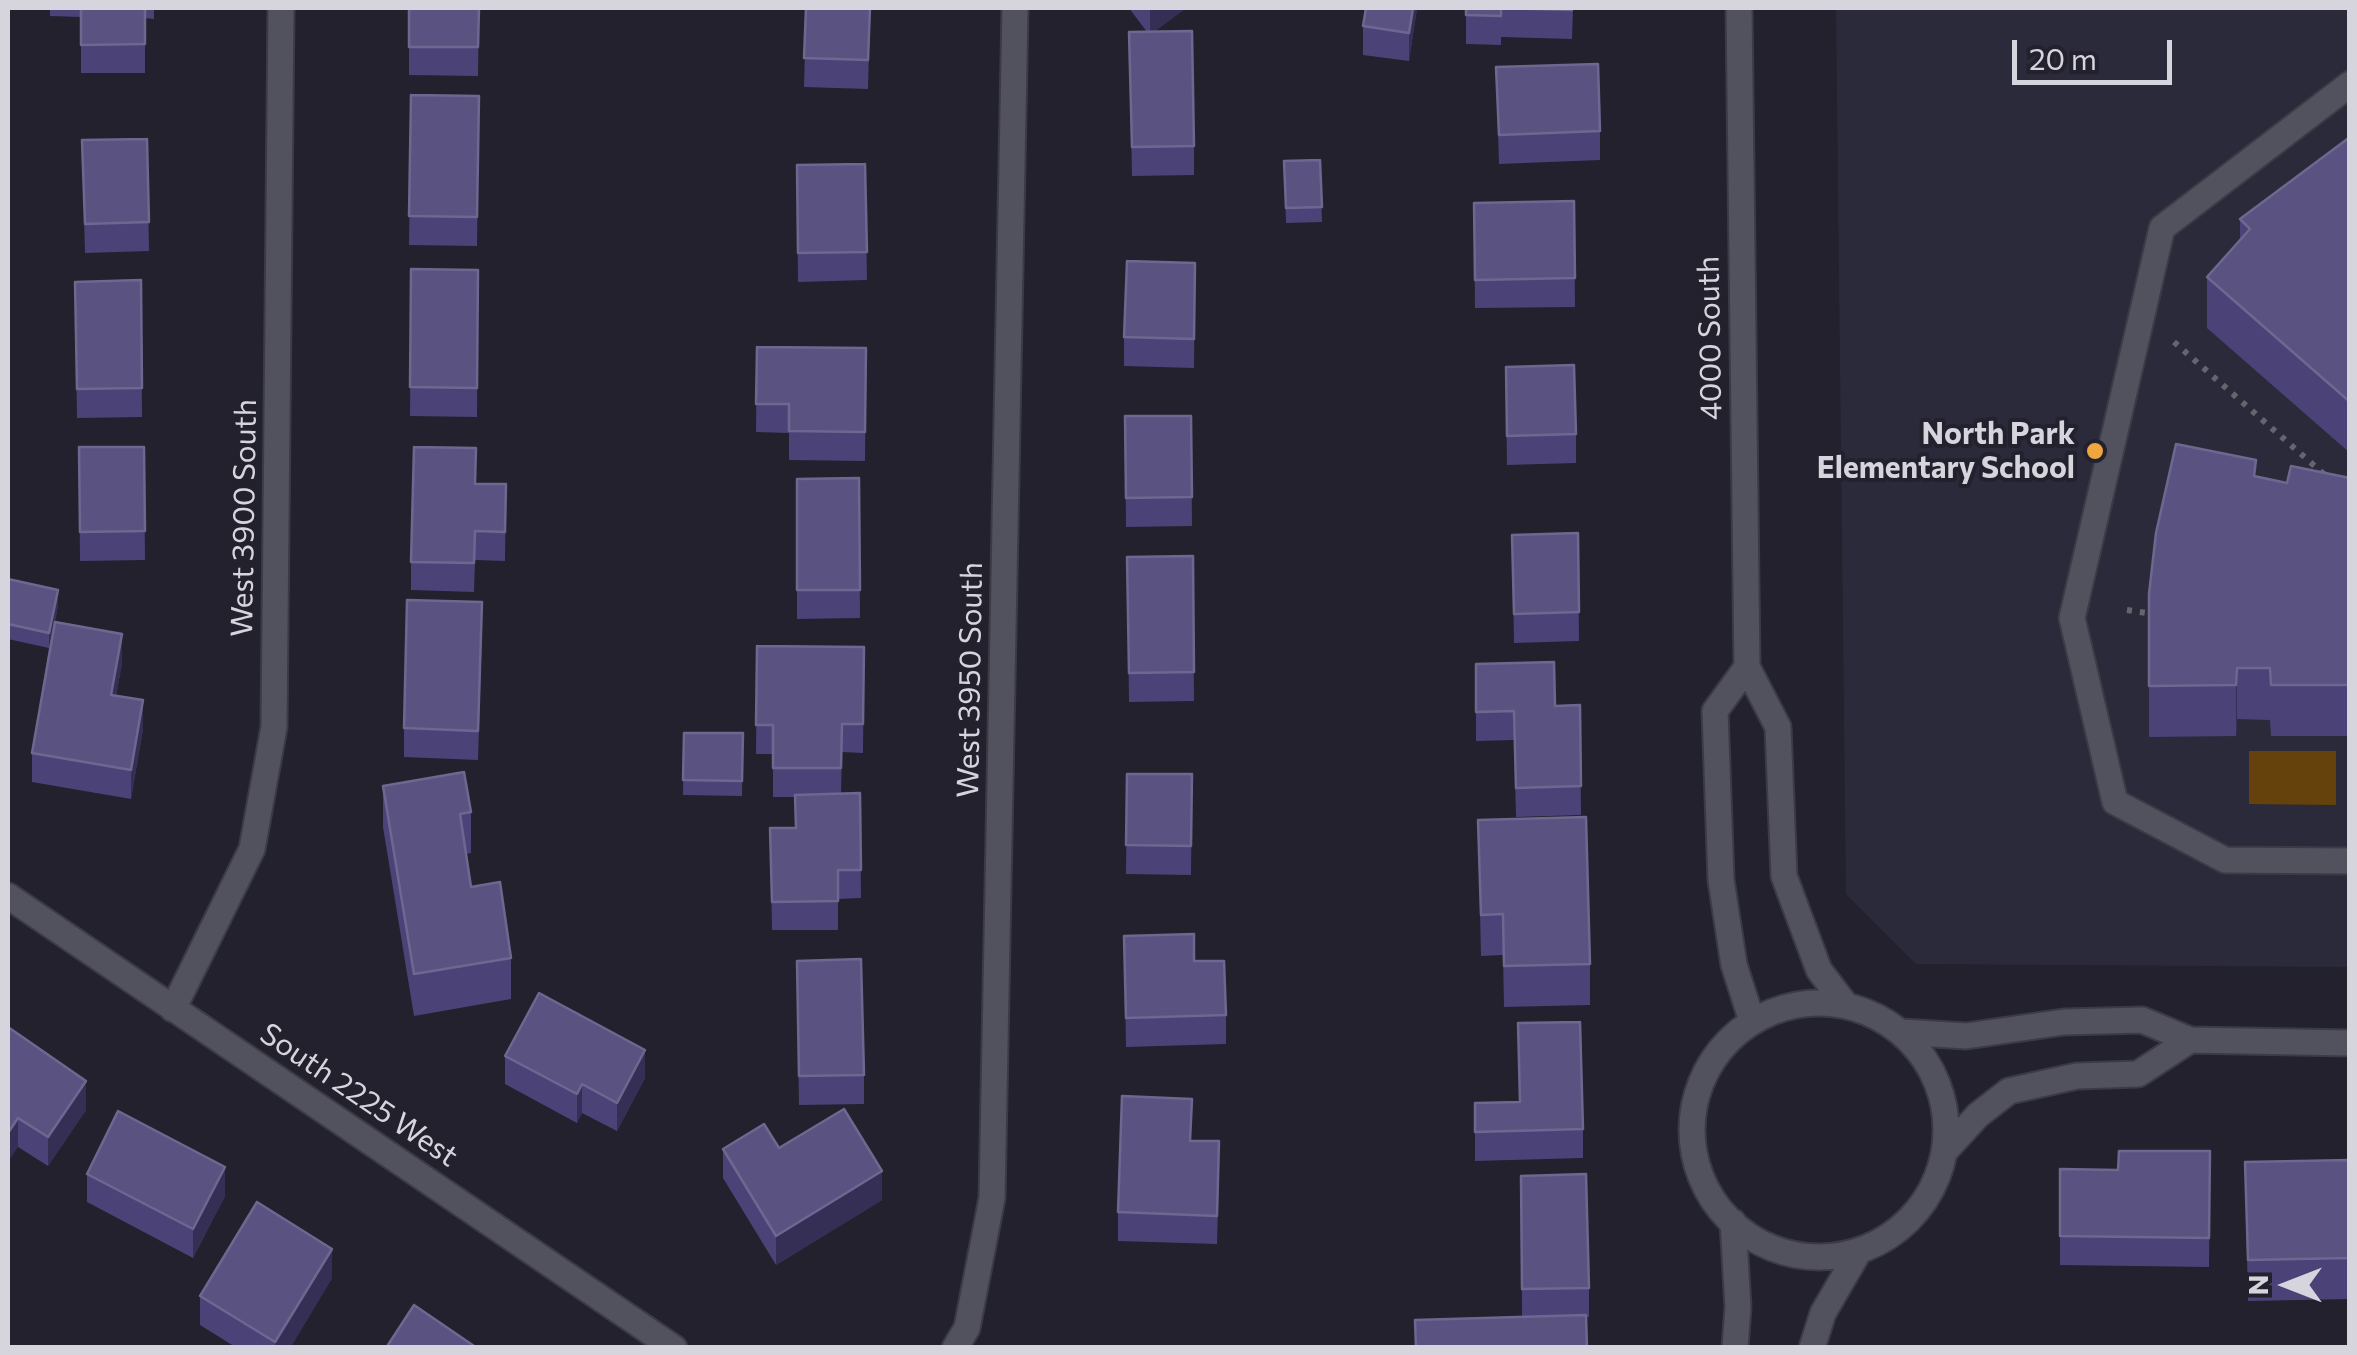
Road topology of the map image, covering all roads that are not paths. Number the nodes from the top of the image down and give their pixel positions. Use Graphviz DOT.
graph roads {
  1 [pos="282,8"];
  2 [pos="1014,8"];
  3 [pos="1739,8"];
  4 [pos="2350,84"];
  5 [pos="1747,667"];
  6 [pos="2350,862"];
  7 [pos="8,896"];
  8 [pos="1845,1004"];
  9 [pos="174,1009"];
  10 [pos="1752,1021"];
  11 [pos="1902,1032"];
  12 [pos="2190,1040"];
  13 [pos="2350,1044"];
  14 [pos="1945,1151"];
  15 [pos="1732,1222"];
  16 [pos="1859,1250"];
  17 [pos="674,1348"];
  18 [pos="955,1348"];
  19 [pos="1735,1348"];
  20 [pos="1812,1348"];
  1 -- 9 [label="street, West 3900 South"];
  2 -- 18 [label="street, West 3950 South"];
  3 -- 5 [label="street, 4000 South"];
  4 -- 6 [label="street"];
  5 -- 8 [label="street, 4000 South"];
  5 -- 10 [label="street"];
  7 -- 9 [label="street, South 2225 West"];
  8 -- 10 [label="street"];
  8 -- 11 [label="street"];
  9 -- 17 [label="street, South 2225 West"];
  10 -- 15 [label="street"];
  11 -- 12 [label="street"];
  11 -- 14 [label="street"];
  12 -- 13 [label="street"];
  12 -- 14 [label="street"];
  14 -- 16 [label="street"];
  15 -- 16 [label="street"];
  15 -- 19 [label="street"];
  16 -- 20 [label="street"];
}
